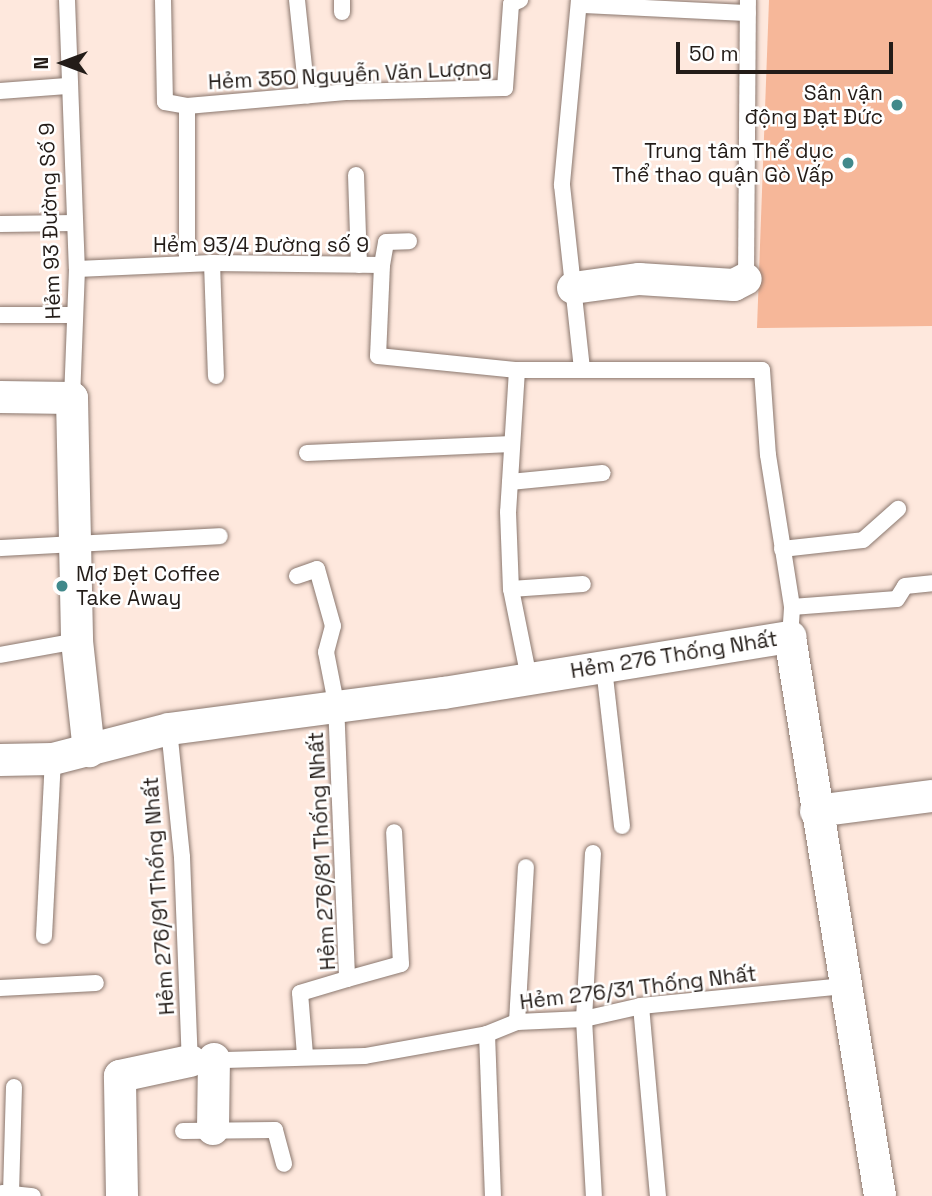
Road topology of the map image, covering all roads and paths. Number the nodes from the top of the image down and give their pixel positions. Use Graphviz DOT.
graph roads {
  1 [pos="67,0"];
  2 [pos="163,0"];
  3 [pos="297,0"];
  4 [pos="520,0"];
  5 [pos="581,3"];
  6 [pos="748,6"];
  7 [pos="67,86"];
  8 [pos="0,91"];
  9 [pos="307,95"];
  10 [pos="187,106"];
  11 [pos="356,175"];
  12 [pos="75,223"];
  13 [pos="0,224"];
  14 [pos="409,241"];
  15 [pos="212,263"];
  16 [pos="187,264"];
  17 [pos="359,265"];
  18 [pos="382,265"];
  19 [pos="77,269"];
  20 [pos="746,279"];
  21 [pos="573,288"];
  22 [pos="0,315"];
  23 [pos="75,315"];
  24 [pos="582,369"];
  25 [pos="517,370"];
  26 [pos="216,376"];
  27 [pos="0,397"];
  28 [pos="72,398"];
  29 [pos="512,444"];
  30 [pos="307,453"];
  31 [pos="603,473"];
  32 [pos="510,482"];
  33 [pos="898,509"];
  34 [pos="219,536"];
  35 [pos="78,545"];
  36 [pos="0,548"];
  37 [pos="782,548"];
  38 [pos="297,576"];
  39 [pos="932,583"];
  40 [pos="583,584"];
  41 [pos="511,589"];
  42 [pos="791,622"];
  43 [pos="77,641"];
  44 [pos="0,655"];
  45 [pos="604,668"];
  46 [pos="528,678"];
  47 [pos="336,703"];
  48 [pos="169,729"];
  49 [pos="89,751"];
  50 [pos="53,758"];
  51 [pos="0,760"];
  52 [pos="932,796"];
  53 [pos="816,811"];
  54 [pos="622,826"];
  55 [pos="394,832"];
  56 [pos="593,853"];
  57 [pos="526,867"];
  58 [pos="44,936"];
  59 [pos="347,979"];
  60 [pos="96,983"];
  61 [pos="844,986"];
  62 [pos="0,988"];
  63 [pos="640,1006"];
  64 [pos="584,1019"];
  65 [pos="517,1022"];
  66 [pos="487,1034"];
  67 [pos="305,1055"];
  68 [pos="202,1060"];
  69 [pos="14,1087"];
  70 [pos="198,1130"];
  71 [pos="284,1164"];
  72 [pos="6,1193"];
  73 [pos="33,1196"];
  74 [pos="122,1196"];
  75 [pos="493,1196"];
  76 [pos="594,1196"];
  77 [pos="657,1196"];
  78 [pos="880,1196"];
  1 -- 7 [label="lane, Hẻm 93 Đường Số 9"];
  2 -- 10 [label="lane"];
  3 -- 9 [label="lane"];
  4 -- 9 [label="lane, Hẻm 350 Nguyễn Văn Lượng"];
  5 -- 6 [label="lane"];
  5 -- 21 [label="lane"];
  6 -- 20 [label="lane"];
  7 -- 8 [label="lane"];
  7 -- 12 [label="lane, Hẻm 93 Đường Số 9"];
  9 -- 10 [label="lane, Hẻm 350 Nguyễn Văn Lượng"];
  10 -- 16 [label="lane"];
  11 -- 17 [label="lane"];
  12 -- 13 [label="lane"];
  12 -- 19 [label="lane, Hẻm 93 Đường Số 9"];
  14 -- 18 [label="lane"];
  15 -- 16 [label="lane, Hẻm 93/4 Đường số 9"];
  15 -- 17 [label="lane, Hẻm 93/4 Đường số 9"];
  15 -- 26 [label="lane"];
  16 -- 19 [label="lane, Hẻm 93/4 Đường số 9"];
  17 -- 18 [label="lane, Hẻm 93/4 Đường số 9"];
  18 -- 25 [label="lane, Hẻm 93/4 Đường số 9"];
  19 -- 23 [label="lane, Hẻm 93 Đường Số 9"];
  20 -- 21 [label="street"];
  21 -- 24 [label="lane"];
  22 -- 23 [label="lane"];
  23 -- 28 [label="lane, Hẻm 93 Đường Số 9"];
  24 -- 25 [label="lane"];
  24 -- 37 [label="lane"];
  25 -- 29 [label="lane"];
  27 -- 28 [label="street"];
  28 -- 35 [label="street"];
  29 -- 30 [label="lane"];
  29 -- 32 [label="lane"];
  31 -- 32 [label="lane"];
  32 -- 41 [label="lane"];
  33 -- 37 [label="lane"];
  34 -- 35 [label="lane"];
  35 -- 36 [label="lane"];
  35 -- 43 [label="street"];
  37 -- 42 [label="lane"];
  38 -- 47 [label="lane, Hẻm 276/81 Thống Nhất"];
  39 -- 42 [label="lane"];
  40 -- 41 [label="lane"];
  41 -- 46 [label="lane"];
  42 -- 45 [label="street, Hẻm 276 Thống Nhất"];
  42 -- 53 [label="street, Hẻm 276 Thống Nhất"];
  43 -- 44 [label="lane"];
  43 -- 49 [label="street"];
  45 -- 46 [label="street, Hẻm 276 Thống Nhất"];
  45 -- 54 [label="lane"];
  46 -- 47 [label="street, Hẻm 276 Thống Nhất"];
  47 -- 48 [label="street, Hẻm 276 Thống Nhất"];
  47 -- 59 [label="lane, Hẻm 276/81 Thống Nhất"];
  48 -- 49 [label="street, Hẻm 276 Thống Nhất"];
  48 -- 68 [label="lane, Hẻm 276/91 Thống Nhất"];
  49 -- 50 [label="street, Hẻm 276 Thống Nhất"];
  50 -- 51 [label="street, Hẻm 276 Thống Nhất"];
  50 -- 58 [label="lane"];
  52 -- 53 [label="street"];
  53 -- 61 [label="street, Hẻm 276 Thống Nhất"];
  55 -- 59 [label="lane, Hẻm 276/81 Thống Nhất"];
  56 -- 64 [label="lane"];
  57 -- 65 [label="lane"];
  59 -- 67 [label="lane"];
  60 -- 62 [label="lane"];
  61 -- 63 [label="lane, Hẻm 276/31 Thống Nhất"];
  61 -- 78 [label="street, Hẻm 276 Thống Nhất"];
  63 -- 64 [label="lane, Hẻm 276/31 Thống Nhất"];
  63 -- 77 [label="lane"];
  64 -- 65 [label="lane, Hẻm 276/31 Thống Nhất"];
  64 -- 76 [label="lane"];
  65 -- 66 [label="lane, Hẻm 276/31 Thống Nhất"];
  66 -- 67 [label="lane, Hẻm 276/31 Thống Nhất"];
  66 -- 75 [label="lane"];
  67 -- 68 [label="lane, Hẻm 276/31 Thống Nhất"];
  68 -- 70 [label="street"];
  68 -- 74 [label="street"];
  69 -- 72 [label="lane"];
  70 -- 71 [label="lane"];
  72 -- 73 [label="lane"];
}
